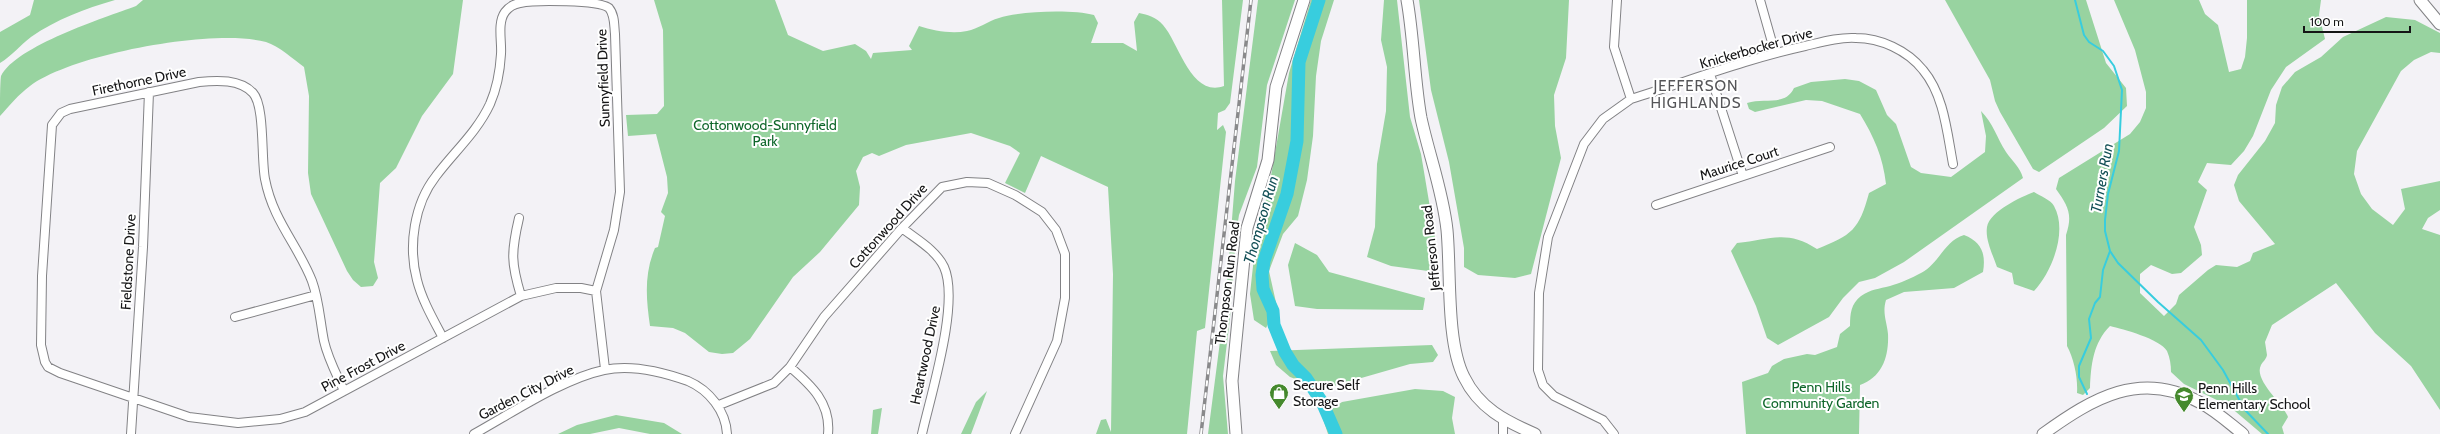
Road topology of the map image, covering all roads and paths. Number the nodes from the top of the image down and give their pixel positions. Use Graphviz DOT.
graph roads {
  1 [pos="1304,0"];
  2 [pos="1407,0"];
  3 [pos="1617,0"];
  4 [pos="1760,0"];
  5 [pos="2420,0"];
  6 [pos="2440,24"];
  7 [pos="1775,53"];
  8 [pos="1710,74"];
  9 [pos="150,92"];
  10 [pos="1631,99"];
  11 [pos="1830,147"];
  12 [pos="1953,164"];
  13 [pos="1743,176"];
  14 [pos="1656,204"];
  15 [pos="519,218"];
  16 [pos="902,228"];
  17 [pos="596,291"];
  18 [pos="316,295"];
  19 [pos="521,296"];
  20 [pos="235,317"];
  21 [pos="443,338"];
  22 [pos="790,367"];
  23 [pos="605,369"];
  24 [pos="344,391"];
  25 [pos="133,398"];
  26 [pos="719,405"];
  27 [pos="1503,420"];
  28 [pos="131,434"];
  29 [pos="474,434"];
  30 [pos="727,434"];
  31 [pos="828,434"];
  32 [pos="922,434"];
  33 [pos="1015,434"];
  34 [pos="1236,434"];
  35 [pos="1503,434"];
  36 [pos="1535,434"];
  37 [pos="1614,434"];
  38 [pos="2043,434"];
  39 [pos="2243,434"];
  1 -- 34 [label="street, Thompson Run Road"];
  2 -- 27 [label="street, Jefferson Road"];
  3 -- 10 [label="street"];
  4 -- 7 [label="street"];
  5 -- 6 [label="street"];
  7 -- 8 [label="street, Knickerbocker Drive"];
  7 -- 12 [label="street, Knickerbocker Drive"];
  8 -- 10 [label="street, Knickerbocker Drive"];
  8 -- 13 [label="street"];
  9 -- 18 [label="street, Firethorne Drive"];
  9 -- 25 [label="street, Fieldstone Drive"];
  9 -- 25 [label="street, Firethorne Drive"];
  10 -- 37 [label="street, Knickerbocker Drive"];
  11 -- 13 [label="street, Maurice Court"];
  13 -- 14 [label="street, Maurice Court"];
  15 -- 19 [label="street"];
  16 -- 22 [label="street, Cottonwood Drive"];
  16 -- 32 [label="street, Heartwood Drive"];
  16 -- 33 [label="street, Cottonwood Drive"];
  17 -- 19 [label="street, Pine Frost Drive"];
  17 -- 21 [label="street, Sunnyfield Drive"];
  17 -- 23 [label="street, Sunnyfield Drive"];
  18 -- 20 [label="street"];
  18 -- 24 [label="street, Firethorne Drive"];
  19 -- 21 [label="street, Pine Frost Drive"];
  21 -- 24 [label="street, Pine Frost Drive"];
  22 -- 26 [label="street, Cottonwood Drive"];
  22 -- 31 [label="street"];
  23 -- 26 [label="street, Garden City Drive"];
  23 -- 29 [label="street, Garden City Drive"];
  24 -- 25 [label="street, Pine Frost Drive"];
  25 -- 28 [label="street, Fieldstone Drive"];
  26 -- 30 [label="street"];
  27 -- 35 [label="street"];
  27 -- 36 [label="street, Jefferson Road"];
  38 -- 39 [label="street"];
}
